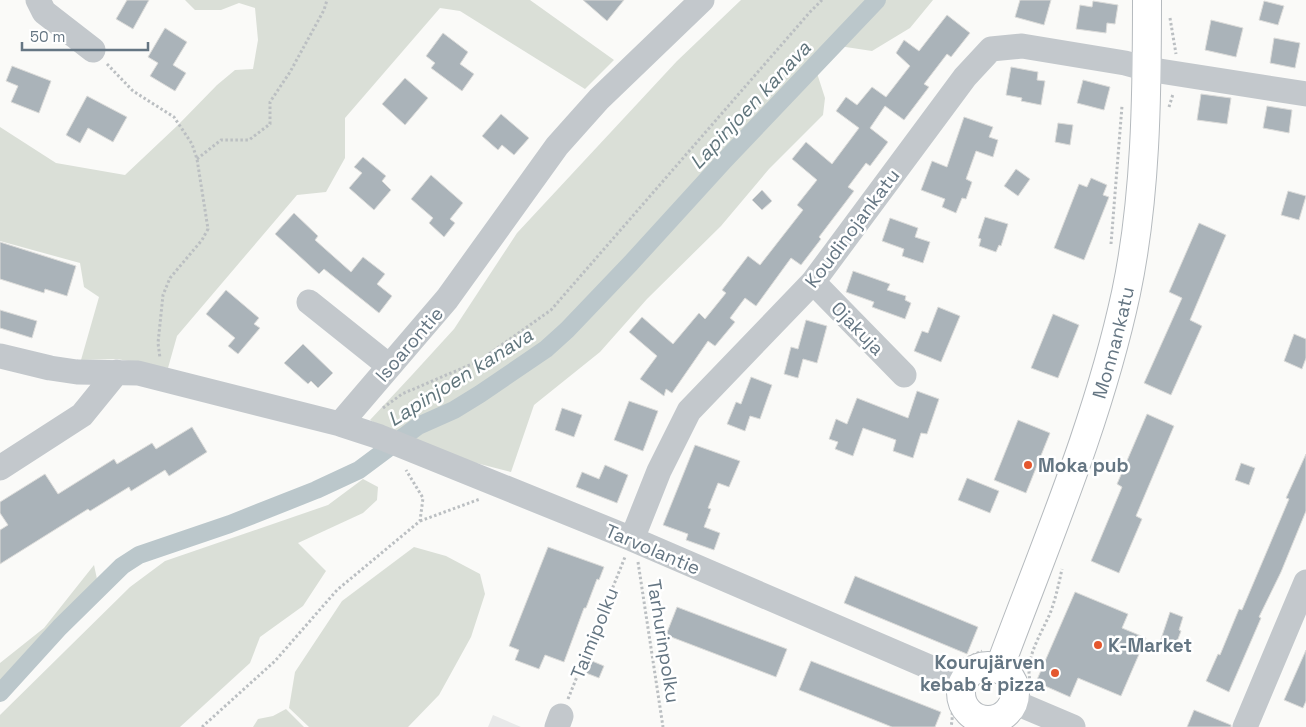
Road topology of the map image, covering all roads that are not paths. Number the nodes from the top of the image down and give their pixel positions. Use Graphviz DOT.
graph roads {
  1 [pos="38,0"];
  2 [pos="702,0"];
  3 [pos="1147,0"];
  4 [pos="93,50"];
  5 [pos="1147,69"];
  6 [pos="1306,94"];
  7 [pos="813,282"];
  8 [pos="309,302"];
  9 [pos="0,356"];
  10 [pos="389,366"];
  11 [pos="117,372"];
  12 [pos="904,375"];
  13 [pos="340,424"];
  14 [pos="0,468"];
  15 [pos="634,549"];
  16 [pos="1306,582"];
  17 [pos="999,669"];
  18 [pos="958,679"];
  19 [pos="1021,705"];
  20 [pos="978,723"];
  21 [pos="1073,727"];
  22 [pos="1245,727"];
  1 -- 4 [label="street"];
  2 -- 10 [label="street, Isoarontie"];
  3 -- 5 [label="main road, Monnankatu"];
  5 -- 6 [label="street, Koudinojankatu"];
  5 -- 7 [label="street, Koudinojankatu"];
  5 -- 17 [label="main road, Monnankatu"];
  7 -- 12 [label="street, Ojakuja"];
  7 -- 15 [label="street, Koudinojankatu"];
  8 -- 10 [label="street"];
  9 -- 11 [label="street"];
  10 -- 13 [label="street, Isoarontie"];
  11 -- 13 [label="street"];
  11 -- 14 [label="street"];
  13 -- 15 [label="street, Tarvolantie"];
  15 -- 18 [label="street, Tarvolantie"];
  16 -- 22 [label="street"];
  17 -- 18 [label="main road"];
  17 -- 19 [label="main road"];
  18 -- 20 [label="main road"];
  19 -- 20 [label="main road"];
  19 -- 21 [label="street"];
}
